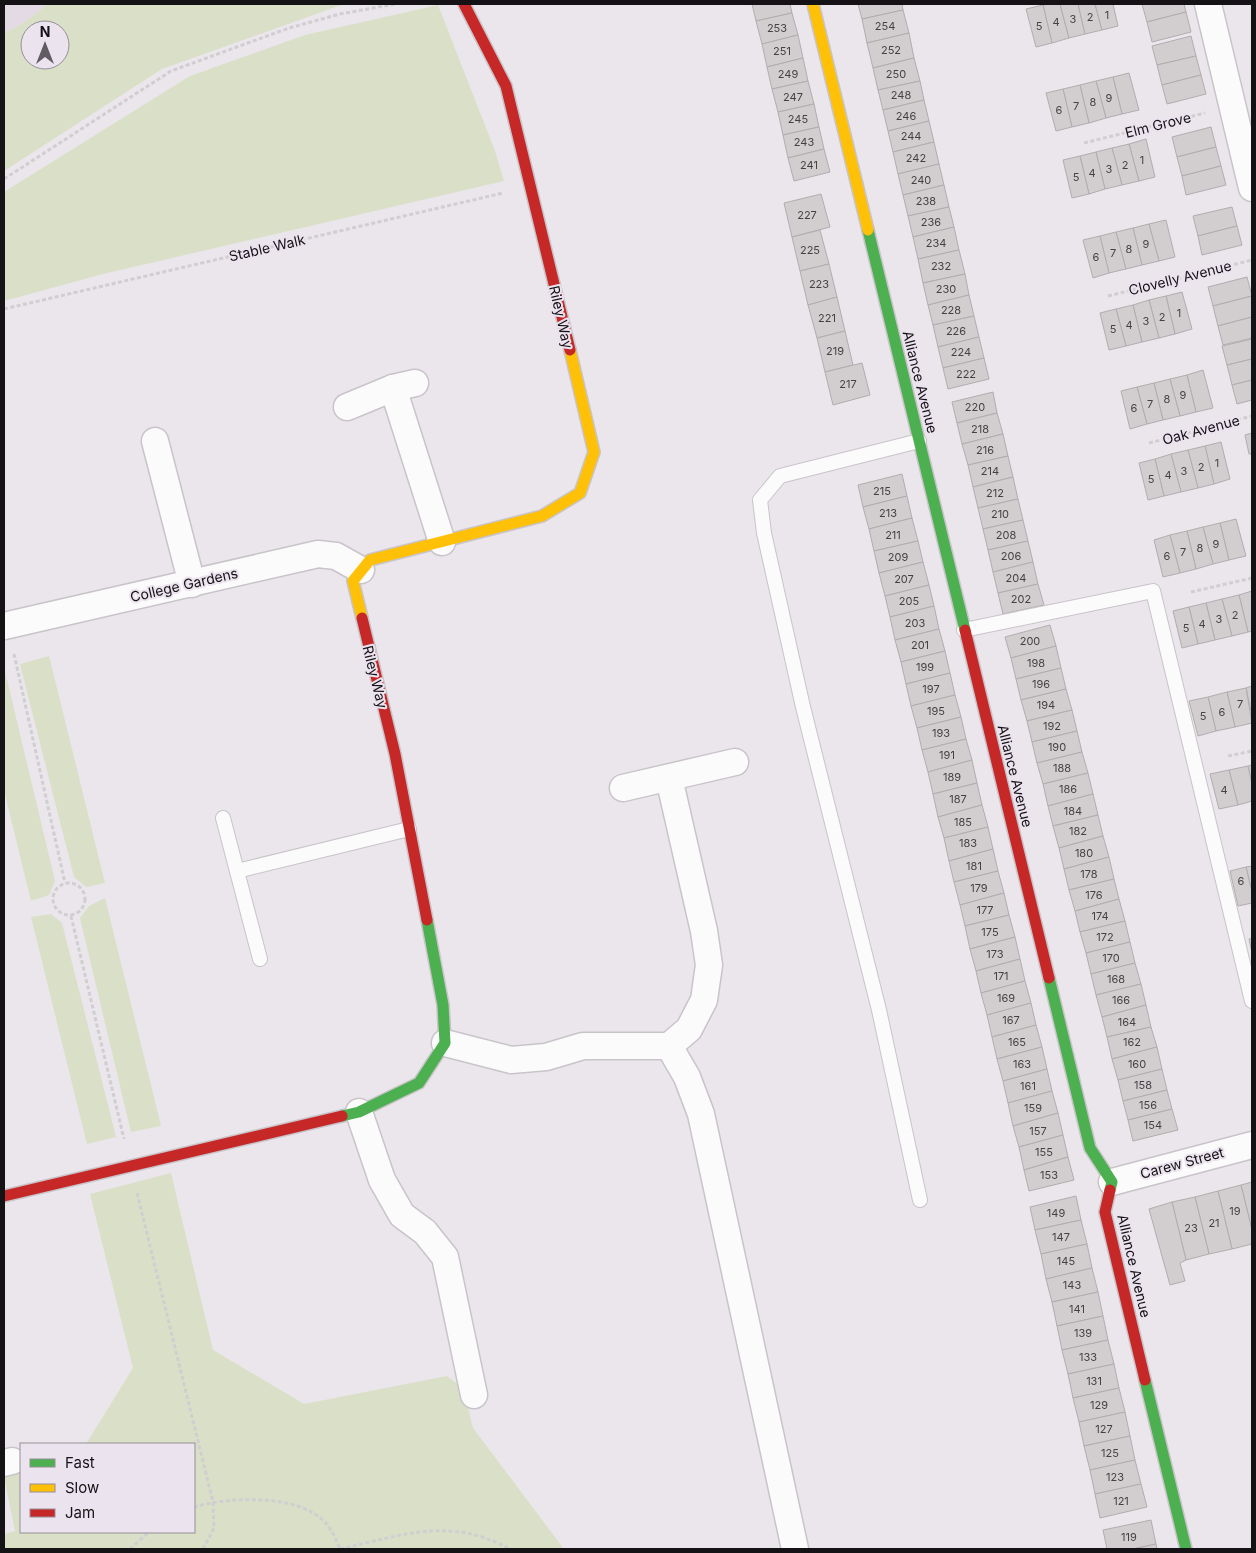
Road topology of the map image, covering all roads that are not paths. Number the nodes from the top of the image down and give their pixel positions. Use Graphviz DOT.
graph roads {
  1 [pos="464,4"];
  2 [pos="813,4"];
  3 [pos="1208,4"];
  4 [pos="1252,188"];
  5 [pos="347,407"];
  6 [pos="155,441"];
  7 [pos="919,441"];
  8 [pos="442,542"];
  9 [pos="361,570"];
  10 [pos="192,584"];
  11 [pos="6,626"];
  12 [pos="964,630"];
  13 [pos="735,762"];
  14 [pos="669,778"];
  15 [pos="623,788"];
  16 [pos="223,818"];
  17 [pos="409,830"];
  18 [pos="238,871"];
  19 [pos="260,959"];
  20 [pos="1252,1001"];
  21 [pos="445,1043"];
  22 [pos="669,1046"];
  23 [pos="359,1112"];
  24 [pos="1252,1145"];
  25 [pos="1112,1182"];
  26 [pos="4,1196"];
  27 [pos="920,1200"];
  28 [pos="474,1395"];
  29 [pos="795,1549"];
  30 [pos="1186,1549"];
  1 -- 8 [label="street, Riley Way"];
  2 -- 7 [label="street, Alliance Avenue"];
  3 -- 4 [label="street"];
  5 -- 8 [label="street"];
  6 -- 10 [label="street"];
  7 -- 12 [label="street, Alliance Avenue"];
  7 -- 27 [label="lane"];
  8 -- 9 [label="street, Riley Way"];
  9 -- 10 [label="street, College Gardens"];
  9 -- 17 [label="street, Riley Way"];
  10 -- 11 [label="street, College Gardens"];
  12 -- 20 [label="lane"];
  12 -- 25 [label="street, Alliance Avenue"];
  13 -- 14 [label="street"];
  14 -- 15 [label="street"];
  14 -- 22 [label="street"];
  16 -- 18 [label="lane"];
  17 -- 18 [label="lane"];
  17 -- 21 [label="street, Riley Way"];
  18 -- 19 [label="lane"];
  21 -- 22 [label="street"];
  21 -- 23 [label="street"];
  22 -- 29 [label="street"];
  23 -- 26 [label="street"];
  23 -- 28 [label="street"];
  24 -- 25 [label="street, Carew Street"];
  25 -- 30 [label="street, Alliance Avenue"];
}
